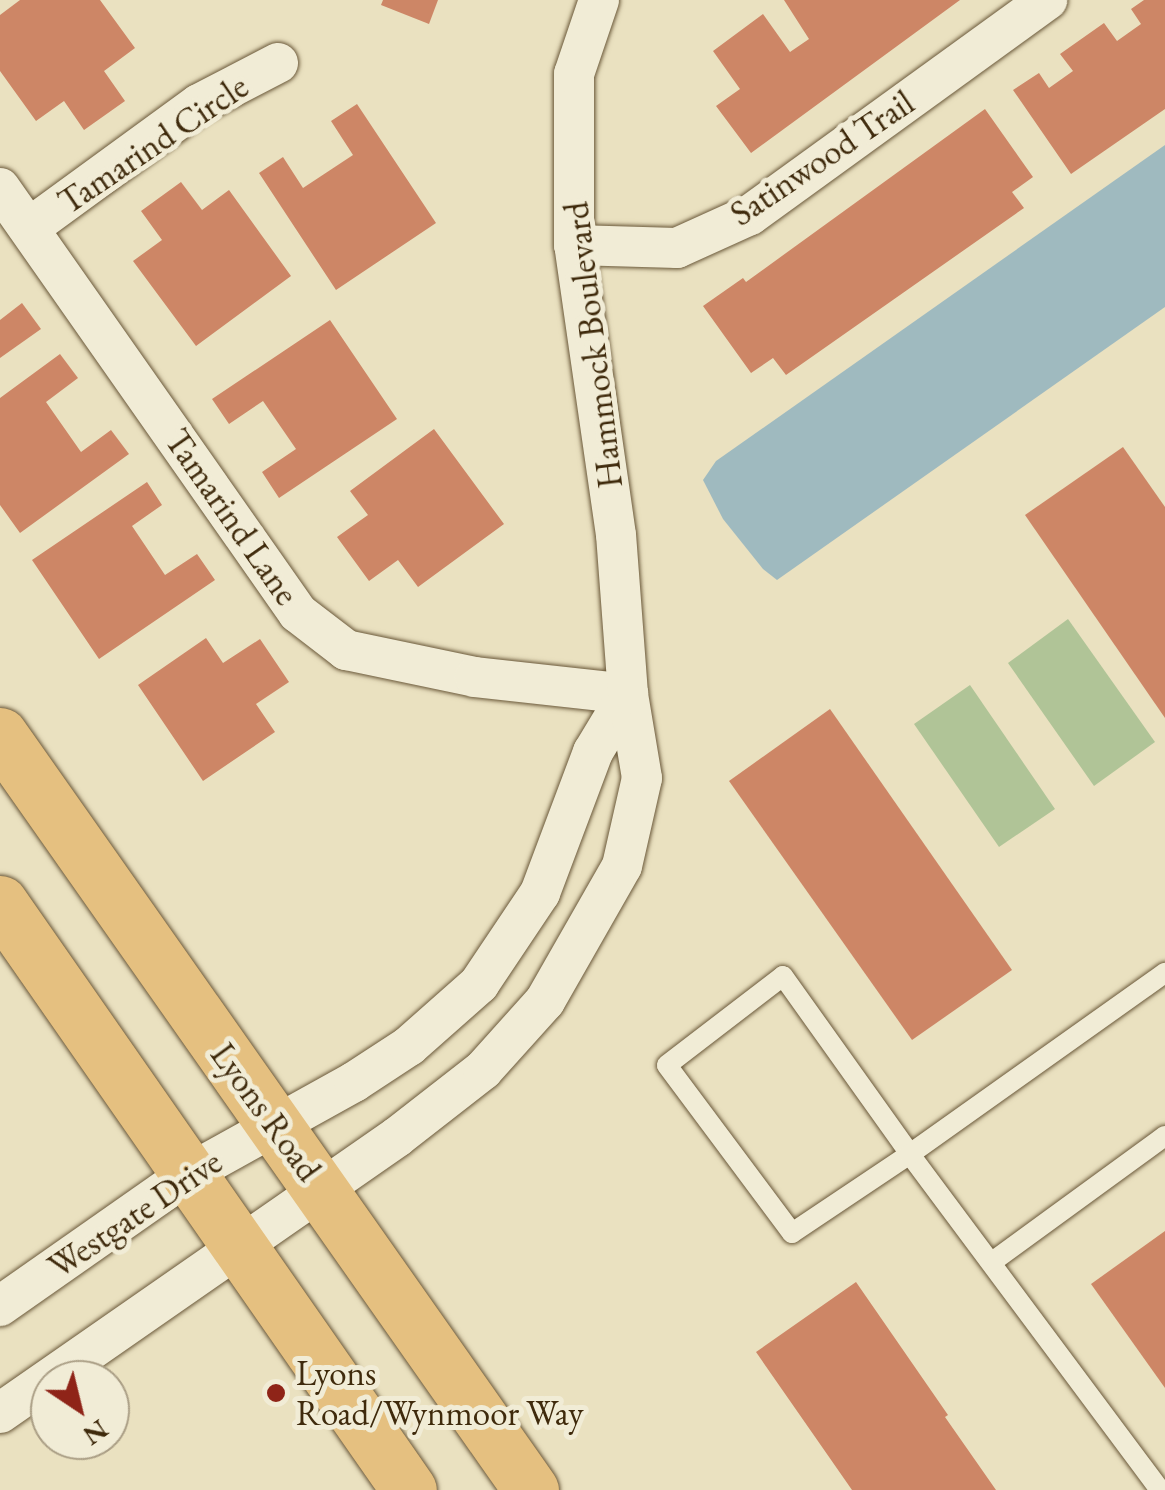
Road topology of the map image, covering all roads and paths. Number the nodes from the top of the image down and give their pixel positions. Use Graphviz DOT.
graph roads {
  1 [pos="599,0"];
  2 [pos="1047,0"];
  3 [pos="278,63"];
  4 [pos="0,188"];
  5 [pos="29,228"];
  6 [pos="574,245"];
  7 [pos="628,694"];
  8 [pos="0,735"];
  9 [pos="0,902"];
  10 [pos="1165,973"];
  11 [pos="274,1127"];
  12 [pos="1165,1136"];
  13 [pos="910,1154"];
  14 [pos="190,1173"];
  15 [pos="320,1187"];
  16 [pos="240,1247"];
  17 [pos="992,1262"];
  18 [pos="0,1306"];
  19 [pos="0,1413"];
  20 [pos="409,1490"];
  21 [pos="530,1490"];
  22 [pos="1160,1490"];
  1 -- 6 [label="street, Hammock Boulevard"];
  2 -- 6 [label="street, Satinwood Trail"];
  3 -- 5 [label="street, Tamarind Circle"];
  4 -- 5 [label="street, Tamarind Lane"];
  5 -- 7 [label="street, Tamarind Lane"];
  6 -- 7 [label="street, Hammock Boulevard"];
  7 -- 11 [label="street"];
  7 -- 15 [label="street, Hammock Boulevard"];
  8 -- 11 [label="main road, Lyons Road"];
  9 -- 14 [label="main road"];
  10 -- 13 [label="lane"];
  11 -- 14 [label="street, Westgate Drive"];
  11 -- 15 [label="main road, Lyons Road"];
  12 -- 17 [label="lane"];
  13 -- 13 [label="lane"];
  13 -- 17 [label="lane"];
  14 -- 16 [label="main road"];
  14 -- 18 [label="street, Westgate Drive"];
  15 -- 16 [label="street"];
  15 -- 21 [label="main road, Lyons Road"];
  16 -- 19 [label="street"];
  16 -- 20 [label="main road"];
  17 -- 22 [label="lane"];
}
